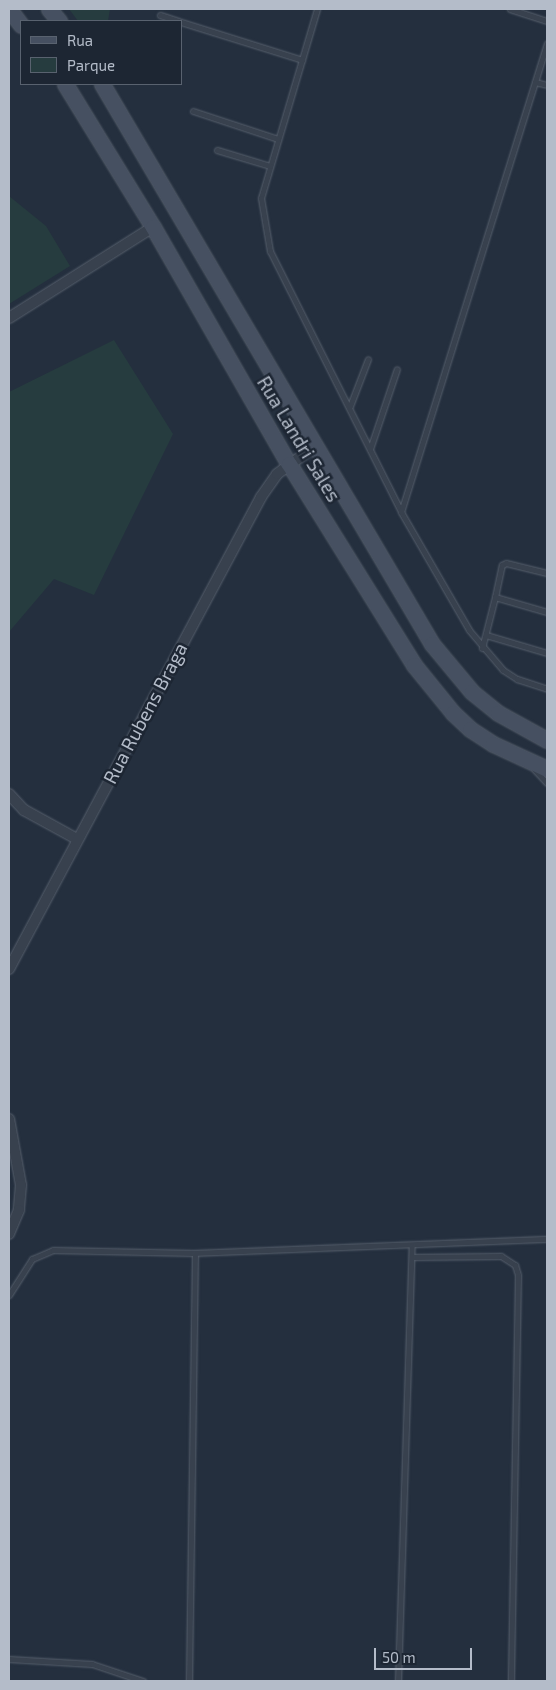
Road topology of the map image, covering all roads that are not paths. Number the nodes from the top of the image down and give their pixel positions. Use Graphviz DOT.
graph roads {
  1 [pos="9,9"];
  2 [pos="49,9"];
  3 [pos="317,9"];
  4 [pos="510,9"];
  5 [pos="160,15"];
  6 [pos="58,20"];
  7 [pos="174,20"];
  8 [pos="547,21"];
  9 [pos="182,23"];
  10 [pos="20,24"];
  11 [pos="547,43"];
  12 [pos="302,60"];
  13 [pos="535,82"];
  14 [pos="66,85"];
  15 [pos="103,85"];
  16 [pos="547,85"];
  17 [pos="193,111"];
  18 [pos="278,139"];
  19 [pos="217,150"];
  20 [pos="270,166"];
  21 [pos="153,227"];
  22 [pos="9,318"];
  23 [pos="368,359"];
  24 [pos="397,369"];
  25 [pos="350,406"];
  26 [pos="314,447"];
  27 [pos="370,450"];
  28 [pos="289,464"];
  29 [pos="400,512"];
  30 [pos="547,572"];
  31 [pos="495,597"];
  32 [pos="547,612"];
  33 [pos="486,634"];
  34 [pos="482,648"];
  35 [pos="547,653"];
  36 [pos="547,689"];
  37 [pos="547,740"];
  38 [pos="529,763"];
  39 [pos="547,769"];
  40 [pos="547,783"];
  41 [pos="9,794"];
  42 [pos="77,839"];
  43 [pos="9,969"];
  44 [pos="9,1119"];
  45 [pos="9,1234"];
  46 [pos="547,1239"];
  47 [pos="412,1246"];
  48 [pos="195,1254"];
  49 [pos="412,1257"];
  50 [pos="9,1295"];
  51 [pos="9,1659"];
  52 [pos="142,1681"];
  53 [pos="190,1681"];
  54 [pos="398,1681"];
  55 [pos="511,1681"];
  1 -- 10 [label="street"];
  2 -- 6 [label="street"];
  3 -- 12 [label="lane"];
  4 -- 8 [label="lane"];
  5 -- 7 [label="lane"];
  9 -- 12 [label="lane"];
  11 -- 13 [label="lane"];
  12 -- 18 [label="lane"];
  13 -- 16 [label="lane"];
  13 -- 29 [label="lane"];
  14 -- 21 [label="street, Rua Landri Sales"];
  15 -- 26 [label="street, Rua Landri Sales"];
  17 -- 18 [label="lane"];
  18 -- 20 [label="lane"];
  19 -- 20 [label="lane"];
  20 -- 25 [label="lane"];
  21 -- 22 [label="street"];
  21 -- 28 [label="street, Rua Landri Sales"];
  23 -- 25 [label="lane"];
  24 -- 27 [label="lane"];
  25 -- 27 [label="lane"];
  26 -- 28 [label="street, Rua Rubens Braga"];
  26 -- 37 [label="street, Rua Landri Sales"];
  27 -- 29 [label="lane"];
  28 -- 38 [label="street, Rua Landri Sales"];
  28 -- 42 [label="street, Rua Rubens Braga"];
  29 -- 34 [label="lane"];
  30 -- 31 [label="lane"];
  31 -- 32 [label="lane"];
  31 -- 33 [label="lane"];
  33 -- 34 [label="lane"];
  33 -- 35 [label="lane"];
  34 -- 36 [label="lane"];
  38 -- 39 [label="street, Rua Landri Sales"];
  38 -- 40 [label="lane"];
  41 -- 42 [label="street"];
  42 -- 43 [label="street, Rua Rubens Braga"];
  44 -- 45 [label="street"];
  46 -- 47 [label="lane"];
  47 -- 48 [label="lane"];
  47 -- 49 [label="lane"];
  48 -- 50 [label="lane"];
  48 -- 53 [label="lane"];
  49 -- 54 [label="lane"];
  49 -- 55 [label="lane"];
  51 -- 52 [label="lane"];
}
